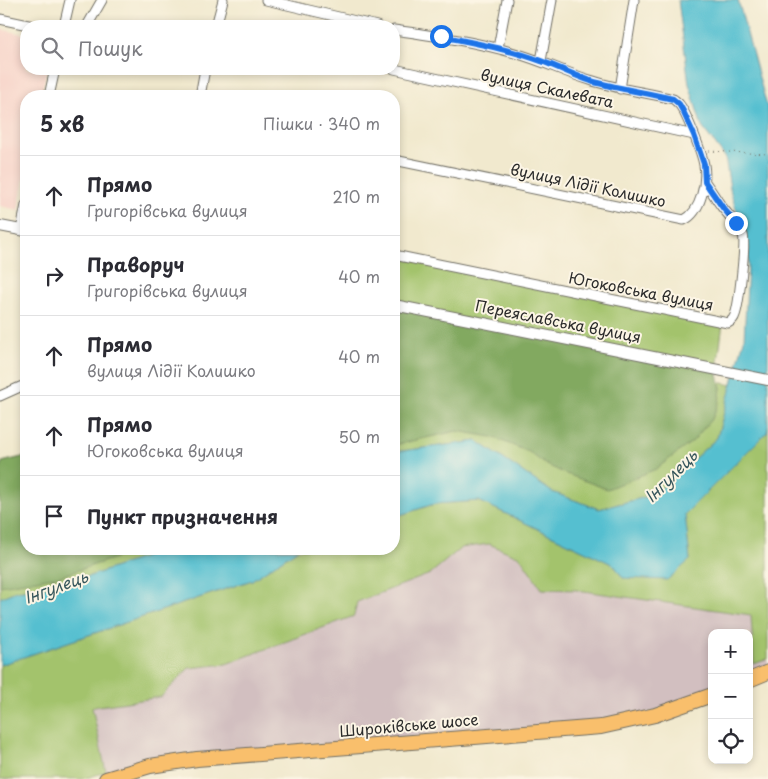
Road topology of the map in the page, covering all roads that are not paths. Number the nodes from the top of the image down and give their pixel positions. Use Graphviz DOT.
graph roads {
  1 [pos="70,0"];
  2 [pos="102,0"];
  3 [pos="223,0"];
  4 [pos="266,0"];
  5 [pos="507,0"];
  6 [pos="552,0"];
  7 [pos="634,0"];
  8 [pos="0,19"];
  9 [pos="65,20"];
  10 [pos="90,20"];
  11 [pos="218,20"];
  12 [pos="351,20"];
  13 [pos="20,23"];
  14 [pos="400,31"];
  15 [pos="498,48"];
  16 [pos="541,61"];
  17 [pos="400,70"];
  18 [pos="54,75"];
  19 [pos="205,75"];
  20 [pos="620,89"];
  21 [pos="50,90"];
  22 [pos="201,90"];
  23 [pos="694,135"];
  24 [pos="400,161"];
  25 [pos="705,182"];
  26 [pos="0,226"];
  27 [pos="20,229"];
  28 [pos="400,257"];
  29 [pos="400,306"];
  30 [pos="768,380"];
  31 [pos="20,386"];
  32 [pos="0,396"];
  33 [pos="768,672"];
  34 [pos="753,678"];
  35 [pos="708,695"];
  36 [pos="106,779"];
  1 -- 9 [label="street"];
  2 -- 10 [label="street"];
  3 -- 11 [label="street"];
  4 -- 12 [label="street"];
  5 -- 15 [label="street"];
  6 -- 16 [label="street"];
  7 -- 20 [label="street"];
  8 -- 13 [label="street"];
  14 -- 15 [label="street, вулиця Лідії Колишко"];
  15 -- 16 [label="street, вулиця Лідії Колишко"];
  16 -- 20 [label="street, вулиця Лідії Колишко"];
  17 -- 23 [label="street, вулиця Скалевата"];
  18 -- 21 [label="street"];
  19 -- 22 [label="street"];
  20 -- 23 [label="street, вулиця Лідії Колишко"];
  23 -- 25 [label="street, вулиця Лідії Колишко"];
  24 -- 25 [label="street, вулиця Лідії Колишко"];
  25 -- 28 [label="street, Югоковська вулиця"];
  26 -- 27 [label="street"];
  29 -- 30 [label="street, Переяславська вулиця"];
  31 -- 32 [label="street"];
  33 -- 34 [label="main road"];
  35 -- 36 [label="main road, Широківське шосе"];
}
